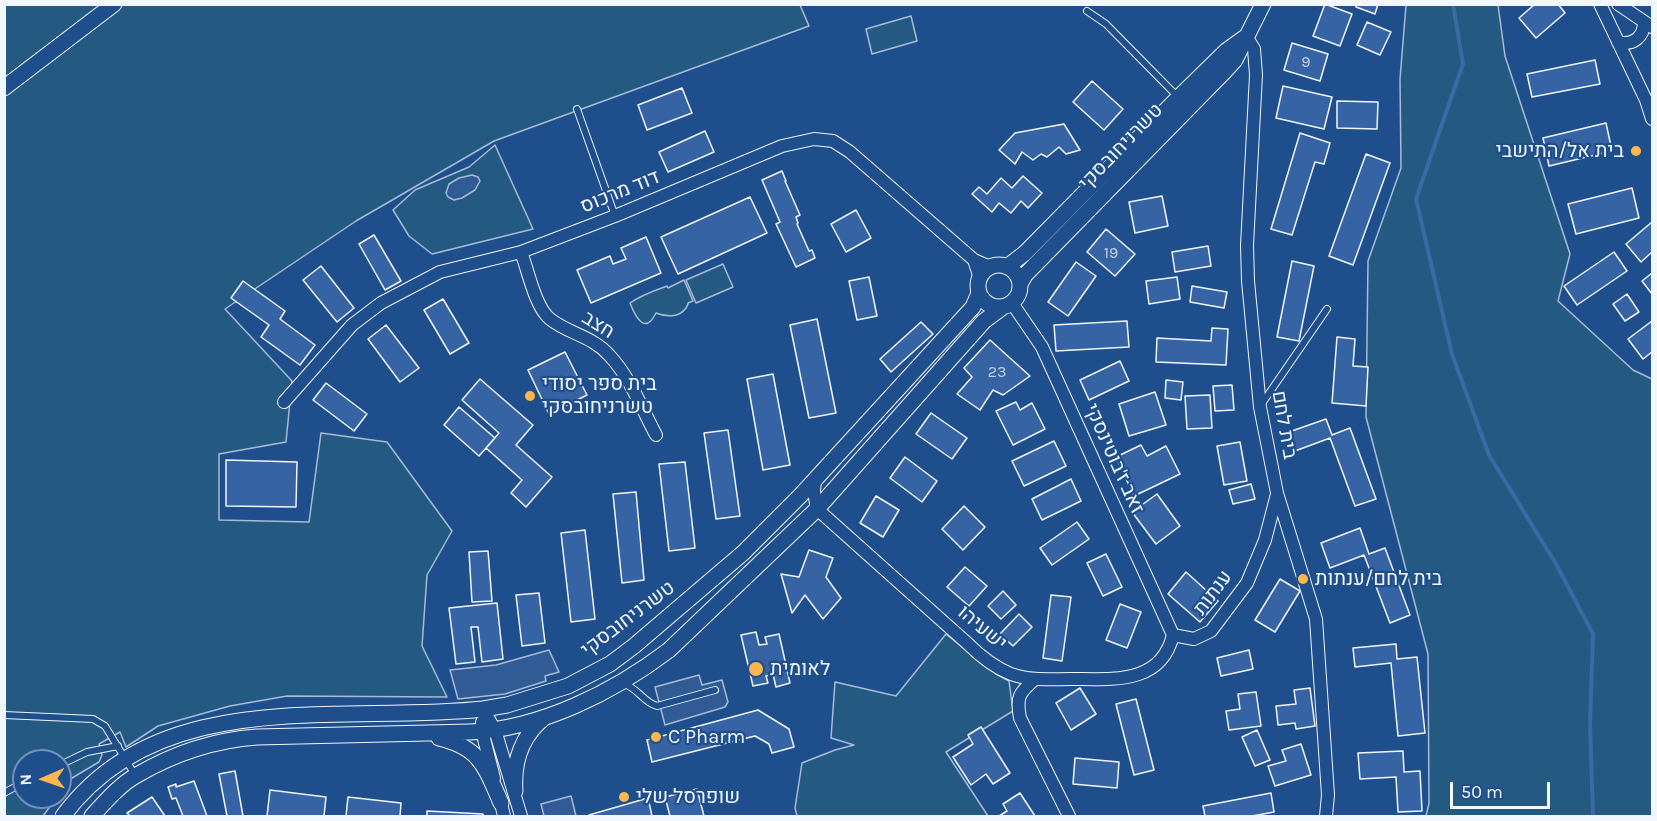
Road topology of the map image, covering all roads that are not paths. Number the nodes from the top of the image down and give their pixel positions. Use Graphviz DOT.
graph roads {
  1 [pos="114,4"];
  2 [pos="1263,4"];
  3 [pos="1600,4"];
  4 [pos="1618,4"];
  5 [pos="1087,11"];
  6 [pos="1632,14"];
  7 [pos="1648,25"];
  8 [pos="1610,26"];
  9 [pos="1246,36"];
  10 [pos="1618,42"];
  11 [pos="4,88"];
  12 [pos="1178,98"];
  13 [pos="577,109"];
  14 [pos="1653,119"];
  15 [pos="615,216"];
  16 [pos="521,252"];
  17 [pos="1007,267"];
  18 [pos="983,279"];
  19 [pos="1020,284"];
  20 [pos="1008,305"];
  21 [pos="1327,309"];
  22 [pos="284,402"];
  23 [pos="1260,407"];
  24 [pos="656,435"];
  25 [pos="815,479"];
  26 [pos="1277,493"];
  27 [pos="818,509"];
  28 [pos="1173,635"];
  29 [pos="1035,679"];
  30 [pos="620,684"];
  31 [pos="715,690"];
  32 [pos="483,709"];
  33 [pos="4,715"];
  34 [pos="549,715"];
  35 [pos="488,731"];
  36 [pos="421,733"];
  37 [pos="121,752"];
  38 [pos="72,759"];
  39 [pos="136,776"];
  40 [pos="515,791"];
  41 [pos="503,810"];
  42 [pos="63,816"];
  43 [pos="92,816"];
  44 [pos="521,816"];
  45 [pos="1069,816"];
  46 [pos="1326,816"];
  1 -- 11 [label="street"];
  2 -- 9 [label="street, טשרניחובסקי"];
  3 -- 8 [label="street"];
  4 -- 6 [label="street"];
  5 -- 12 [label="lane"];
  6 -- 7 [label="street"];
  6 -- 8 [label="street"];
  7 -- 10 [label="street"];
  8 -- 10 [label="street"];
  9 -- 12 [label="street, טשרניחובסקי"];
  9 -- 19 [label="street, טשרניחובסקי"];
  9 -- 23 [label="street, בית לחם"];
  10 -- 14 [label="street"];
  12 -- 17 [label="street, טשרניחובסקי"];
  13 -- 15 [label="lane"];
  15 -- 16 [label="street, דוד מרכוס"];
  15 -- 18 [label="street, דוד מרכוס"];
  16 -- 22 [label="street, דוד מרכוס"];
  16 -- 24 [label="street, חצב"];
  17 -- 18 [label="street"];
  17 -- 19 [label="street"];
  18 -- 20 [label="street"];
  18 -- 25 [label="street, טשרניחובסקי"];
  19 -- 20 [label="street"];
  20 -- 27 [label="street"];
  20 -- 28 [label="street, זאב ז'בוטינסקי"];
  21 -- 23 [label="lane"];
  23 -- 26 [label="street, בית לחם"];
  25 -- 27 [label="street"];
  25 -- 32 [label="street, טשרניחובסקי"];
  26 -- 28 [label="street, ענתות"];
  26 -- 46 [label="street, בית לחם"];
  27 -- 29 [label="street, ישעיהו"];
  27 -- 30 [label="street"];
  28 -- 29 [label="street"];
  29 -- 45 [label="street"];
  30 -- 31 [label="lane"];
  30 -- 34 [label="street"];
  32 -- 35 [label="street"];
  32 -- 37 [label="street, טשרניחובסקי"];
  33 -- 37 [label="lane"];
  34 -- 35 [label="street"];
  34 -- 40 [label="street"];
  35 -- 36 [label="street"];
  35 -- 40 [label="street"];
  35 -- 41 [label="street"];
  36 -- 39 [label="street"];
  36 -- 41 [label="street"];
  37 -- 38 [label="lane"];
  37 -- 39 [label="lane"];
  37 -- 42 [label="street, טשרניחובסקי"];
  39 -- 43 [label="street"];
  40 -- 44 [label="street"];
}
